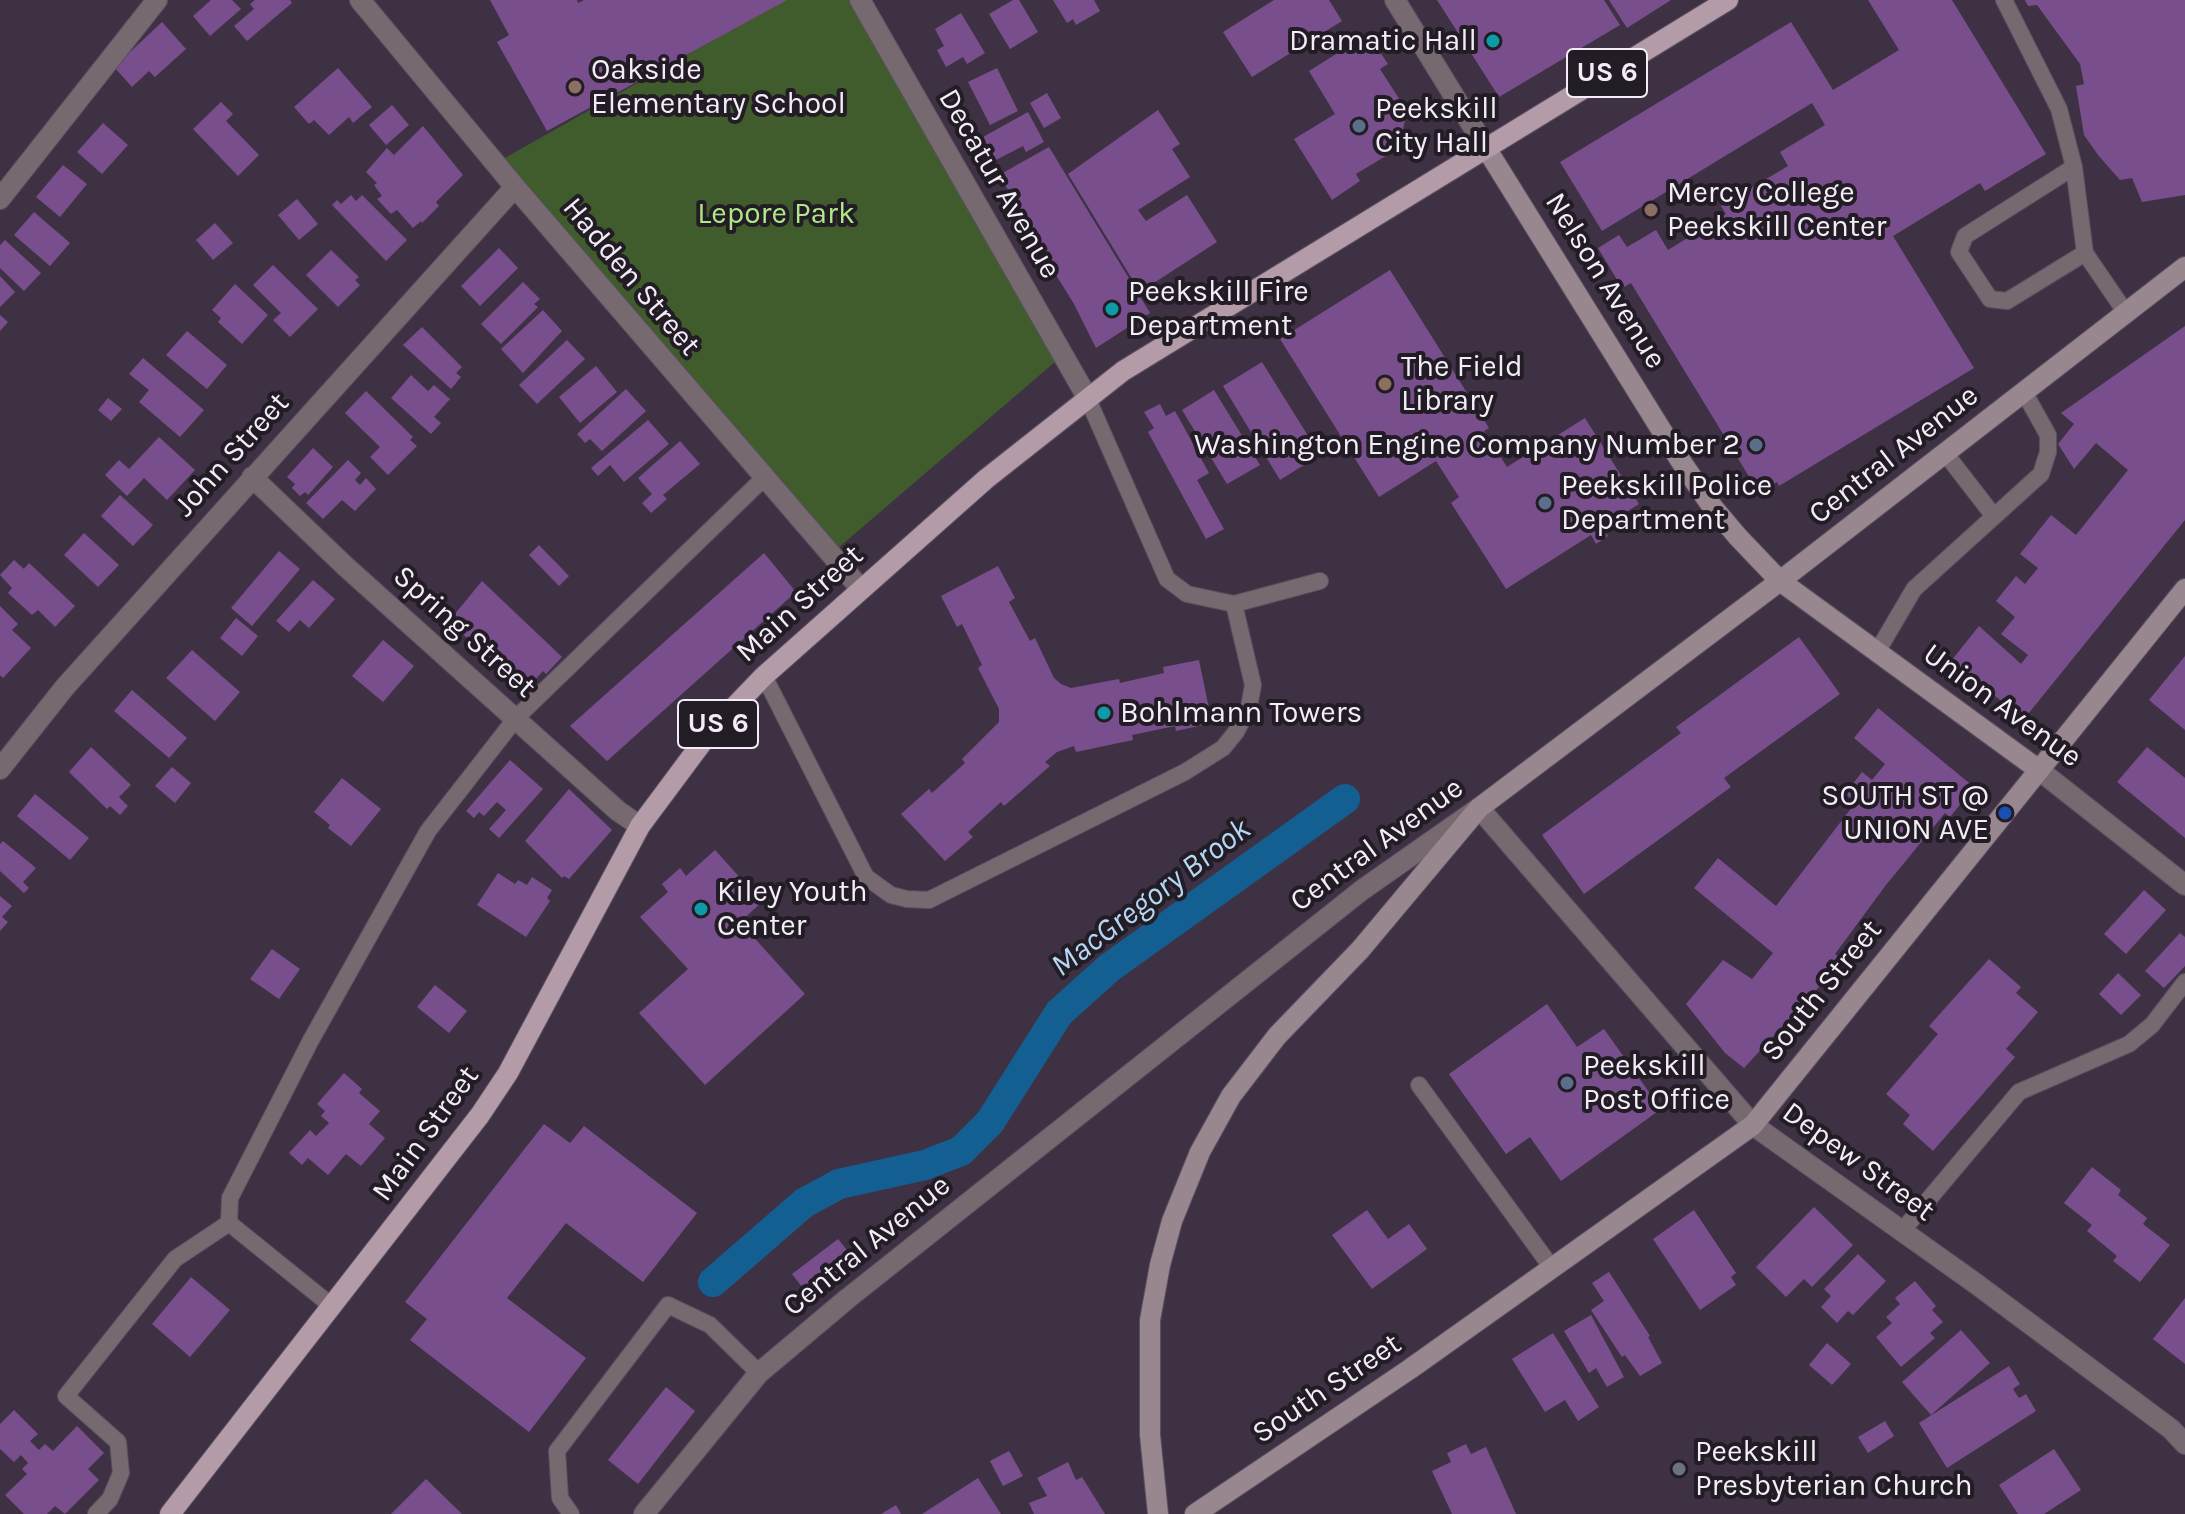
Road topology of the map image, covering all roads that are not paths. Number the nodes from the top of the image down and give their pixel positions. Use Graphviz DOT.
graph roads {
  1 [pos="157,0"];
  2 [pos="360,0"];
  3 [pos="1395,0"];
  4 [pos="1728,0"];
  5 [pos="2004,0"];
  6 [pos="866,2"];
  7 [pos="1486,148"];
  8 [pos="2074,167"];
  9 [pos="515,187"];
  10 [pos="0,199"];
  11 [pos="2085,253"];
  12 [pos="2185,267"];
  13 [pos="2126,313"];
  14 [pos="2024,392"];
  15 [pos="1087,397"];
  16 [pos="1945,453"];
  17 [pos="252,477"];
  18 [pos="764,478"];
  19 [pos="1993,515"];
  20 [pos="1320,581"];
  21 [pos="1780,581"];
  22 [pos="861,589"];
  23 [pos="2185,589"];
  24 [pos="1234,604"];
  25 [pos="1877,652"];
  26 [pos="764,676"];
  27 [pos="516,718"];
  28 [pos="0,769"];
  29 [pos="2039,770"];
  30 [pos="1479,808"];
  31 [pos="640,826"];
  32 [pos="2185,885"];
  33 [pos="2185,982"];
  34 [pos="1419,1085"];
  35 [pos="1753,1125"];
  36 [pos="229,1223"];
  37 [pos="1902,1231"];
  38 [pos="1552,1268"];
  39 [pos="333,1307"];
  40 [pos="759,1373"];
  41 [pos="2185,1444"];
  42 [pos="96,1514"];
  43 [pos="170,1514"];
  44 [pos="571,1514"];
  45 [pos="644,1514"];
  46 [pos="1158,1514"];
  47 [pos="1195,1514"];
  1 -- 10 [label="street"];
  2 -- 9 [label="street, Hadden Street"];
  3 -- 7 [label="street, Nelson Avenue"];
  4 -- 7 [label="main road, Main Street / US 6"];
  5 -- 8 [label="lane"];
  6 -- 15 [label="street, Decatur Avenue"];
  7 -- 15 [label="main road, Main Street / US 6"];
  7 -- 21 [label="street, Nelson Avenue"];
  8 -- 11 [label="lane"];
  8 -- 11 [label="lane"];
  9 -- 17 [label="street, John Street"];
  9 -- 18 [label="street, Hadden Street"];
  11 -- 13 [label="lane"];
  12 -- 13 [label="street, Central Avenue"];
  13 -- 14 [label="street, Central Avenue"];
  14 -- 16 [label="street, Central Avenue"];
  14 -- 19 [label="lane"];
  15 -- 22 [label="main road, Main Street / US 6"];
  15 -- 24 [label="lane"];
  16 -- 19 [label="lane"];
  16 -- 21 [label="street, Central Avenue"];
  17 -- 27 [label="street, Spring Street"];
  17 -- 28 [label="street, John Street"];
  18 -- 22 [label="street, Hadden Street"];
  18 -- 27 [label="lane"];
  19 -- 25 [label="lane"];
  20 -- 24 [label="lane"];
  21 -- 25 [label="street, Union Avenue"];
  21 -- 30 [label="street, Central Avenue"];
  22 -- 26 [label="main road, Main Street / US 6"];
  23 -- 29 [label="street, South Street"];
  24 -- 26 [label="lane"];
  25 -- 29 [label="street, Union Avenue"];
  26 -- 31 [label="main road, Main Street / US 6"];
  27 -- 31 [label="street, Spring Street"];
  27 -- 36 [label="lane"];
  29 -- 32 [label="street, Union Avenue"];
  29 -- 35 [label="street, South Street"];
  30 -- 35 [label="street, Depew Street"];
  30 -- 40 [label="street, Central Avenue"];
  30 -- 46 [label="street"];
  31 -- 39 [label="main road, Main Street / US 6"];
  33 -- 37 [label="lane"];
  34 -- 38 [label="lane"];
  35 -- 37 [label="street, Depew Street"];
  35 -- 38 [label="street, South Street"];
  36 -- 39 [label="lane"];
  36 -- 42 [label="lane"];
  37 -- 41 [label="street, Depew Street"];
  38 -- 47 [label="street, South Street"];
  39 -- 43 [label="main road, Main Street / US 6"];
  40 -- 44 [label="lane"];
  40 -- 45 [label="street, Central Avenue"];
}
